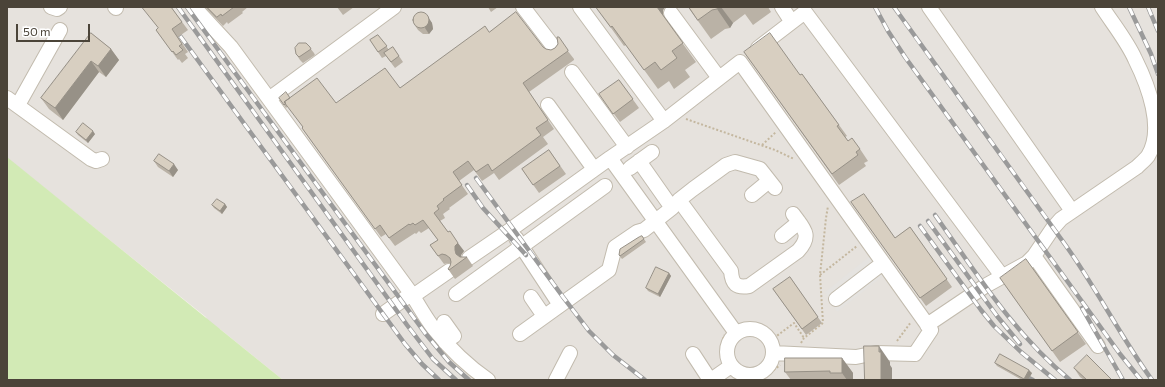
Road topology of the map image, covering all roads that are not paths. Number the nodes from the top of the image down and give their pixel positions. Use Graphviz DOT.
graph roads {
  1 [pos="51,7"];
  2 [pos="60,7"];
  3 [pos="194,7"];
  4 [pos="394,7"];
  5 [pos="523,7"];
  6 [pos="580,7"];
  7 [pos="782,7"];
  8 [pos="929,7"];
  9 [pos="1102,7"];
  10 [pos="671,13"];
  11 [pos="791,22"];
  12 [pos="60,30"];
  13 [pos="556,50"];
  14 [pos="740,62"];
  15 [pos="572,72"];
  16 [pos="719,78"];
  17 [pos="269,99"];
  18 [pos="12,102"];
  19 [pos="548,105"];
  20 [pos="664,121"];
  21 [pos="627,147"];
  22 [pos="652,152"];
  23 [pos="610,158"];
  24 [pos="102,159"];
  25 [pos="594,169"];
  26 [pos="605,186"];
  27 [pos="752,195"];
  28 [pos="676,204"];
  29 [pos="1072,211"];
  30 [pos="656,221"];
  31 [pos="510,230"];
  32 [pos="782,236"];
  33 [pos="521,246"];
  34 [pos="1034,256"];
  35 [pos="469,258"];
  36 [pos="883,263"];
  37 [pos="449,271"];
  38 [pos="1002,276"];
  39 [pos="456,294"];
  40 [pos="412,295"];
  41 [pos="532,297"];
  42 [pos="836,299"];
  43 [pos="560,305"];
  44 [pos="383,314"];
  45 [pos="544,316"];
  46 [pos="444,322"];
  47 [pos="927,325"];
  48 [pos="739,328"];
  49 [pos="520,334"];
  50 [pos="445,342"];
  51 [pos="1098,346"];
  52 [pos="777,350"];
  53 [pos="570,354"];
  54 [pos="693,354"];
  55 [pos="731,366"];
  56 [pos="750,377"];
  57 [pos="488,380"];
  58 [pos="556,380"];
  59 [pos="710,380"];
  1 -- 2 [label="lane"];
  3 -- 17 [label="lane"];
  4 -- 17 [label="lane"];
  5 -- 13 [label="lane"];
  6 -- 20 [label="lane"];
  7 -- 11 [label="lane"];
  8 -- 29 [label="lane"];
  9 -- 29 [label="lane"];
  10 -- 16 [label="lane"];
  11 -- 14 [label="lane"];
  11 -- 38 [label="lane"];
  12 -- 18 [label="lane"];
  14 -- 16 [label="lane"];
  14 -- 36 [label="lane"];
  15 -- 21 [label="lane"];
  16 -- 20 [label="lane"];
  17 -- 40 [label="lane"];
  18 -- 24 [label="lane"];
  19 -- 25 [label="lane"];
  20 -- 21 [label="lane"];
  21 -- 23 [label="lane"];
  22 -- 28 [label="lane"];
  23 -- 25 [label="lane"];
  23 -- 30 [label="lane"];
  25 -- 31 [label="lane"];
  26 -- 33 [label="lane"];
  27 -- 28 [label="lane"];
  28 -- 30 [label="lane"];
  28 -- 32 [label="lane"];
  29 -- 34 [label="lane"];
  30 -- 43 [label="lane"];
  30 -- 48 [label="lane"];
  31 -- 33 [label="lane"];
  31 -- 35 [label="lane"];
  33 -- 39 [label="lane"];
  33 -- 43 [label="lane"];
  34 -- 38 [label="lane"];
  34 -- 51 [label="lane"];
  36 -- 42 [label="lane"];
  36 -- 47 [label="lane"];
  37 -- 40 [label="lane"];
  38 -- 47 [label="lane"];
  40 -- 44 [label="lane"];
  40 -- 50 [label="lane"];
  41 -- 45 [label="lane"];
  43 -- 45 [label="lane"];
  45 -- 49 [label="lane"];
  46 -- 50 [label="lane"];
  47 -- 52 [label="lane"];
  48 -- 52 [label="lane"];
  48 -- 55 [label="lane"];
  50 -- 57 [label="lane"];
  52 -- 56 [label="lane"];
  53 -- 58 [label="lane"];
  54 -- 59 [label="lane"];
  55 -- 56 [label="lane"];
  55 -- 59 [label="lane"];
}
